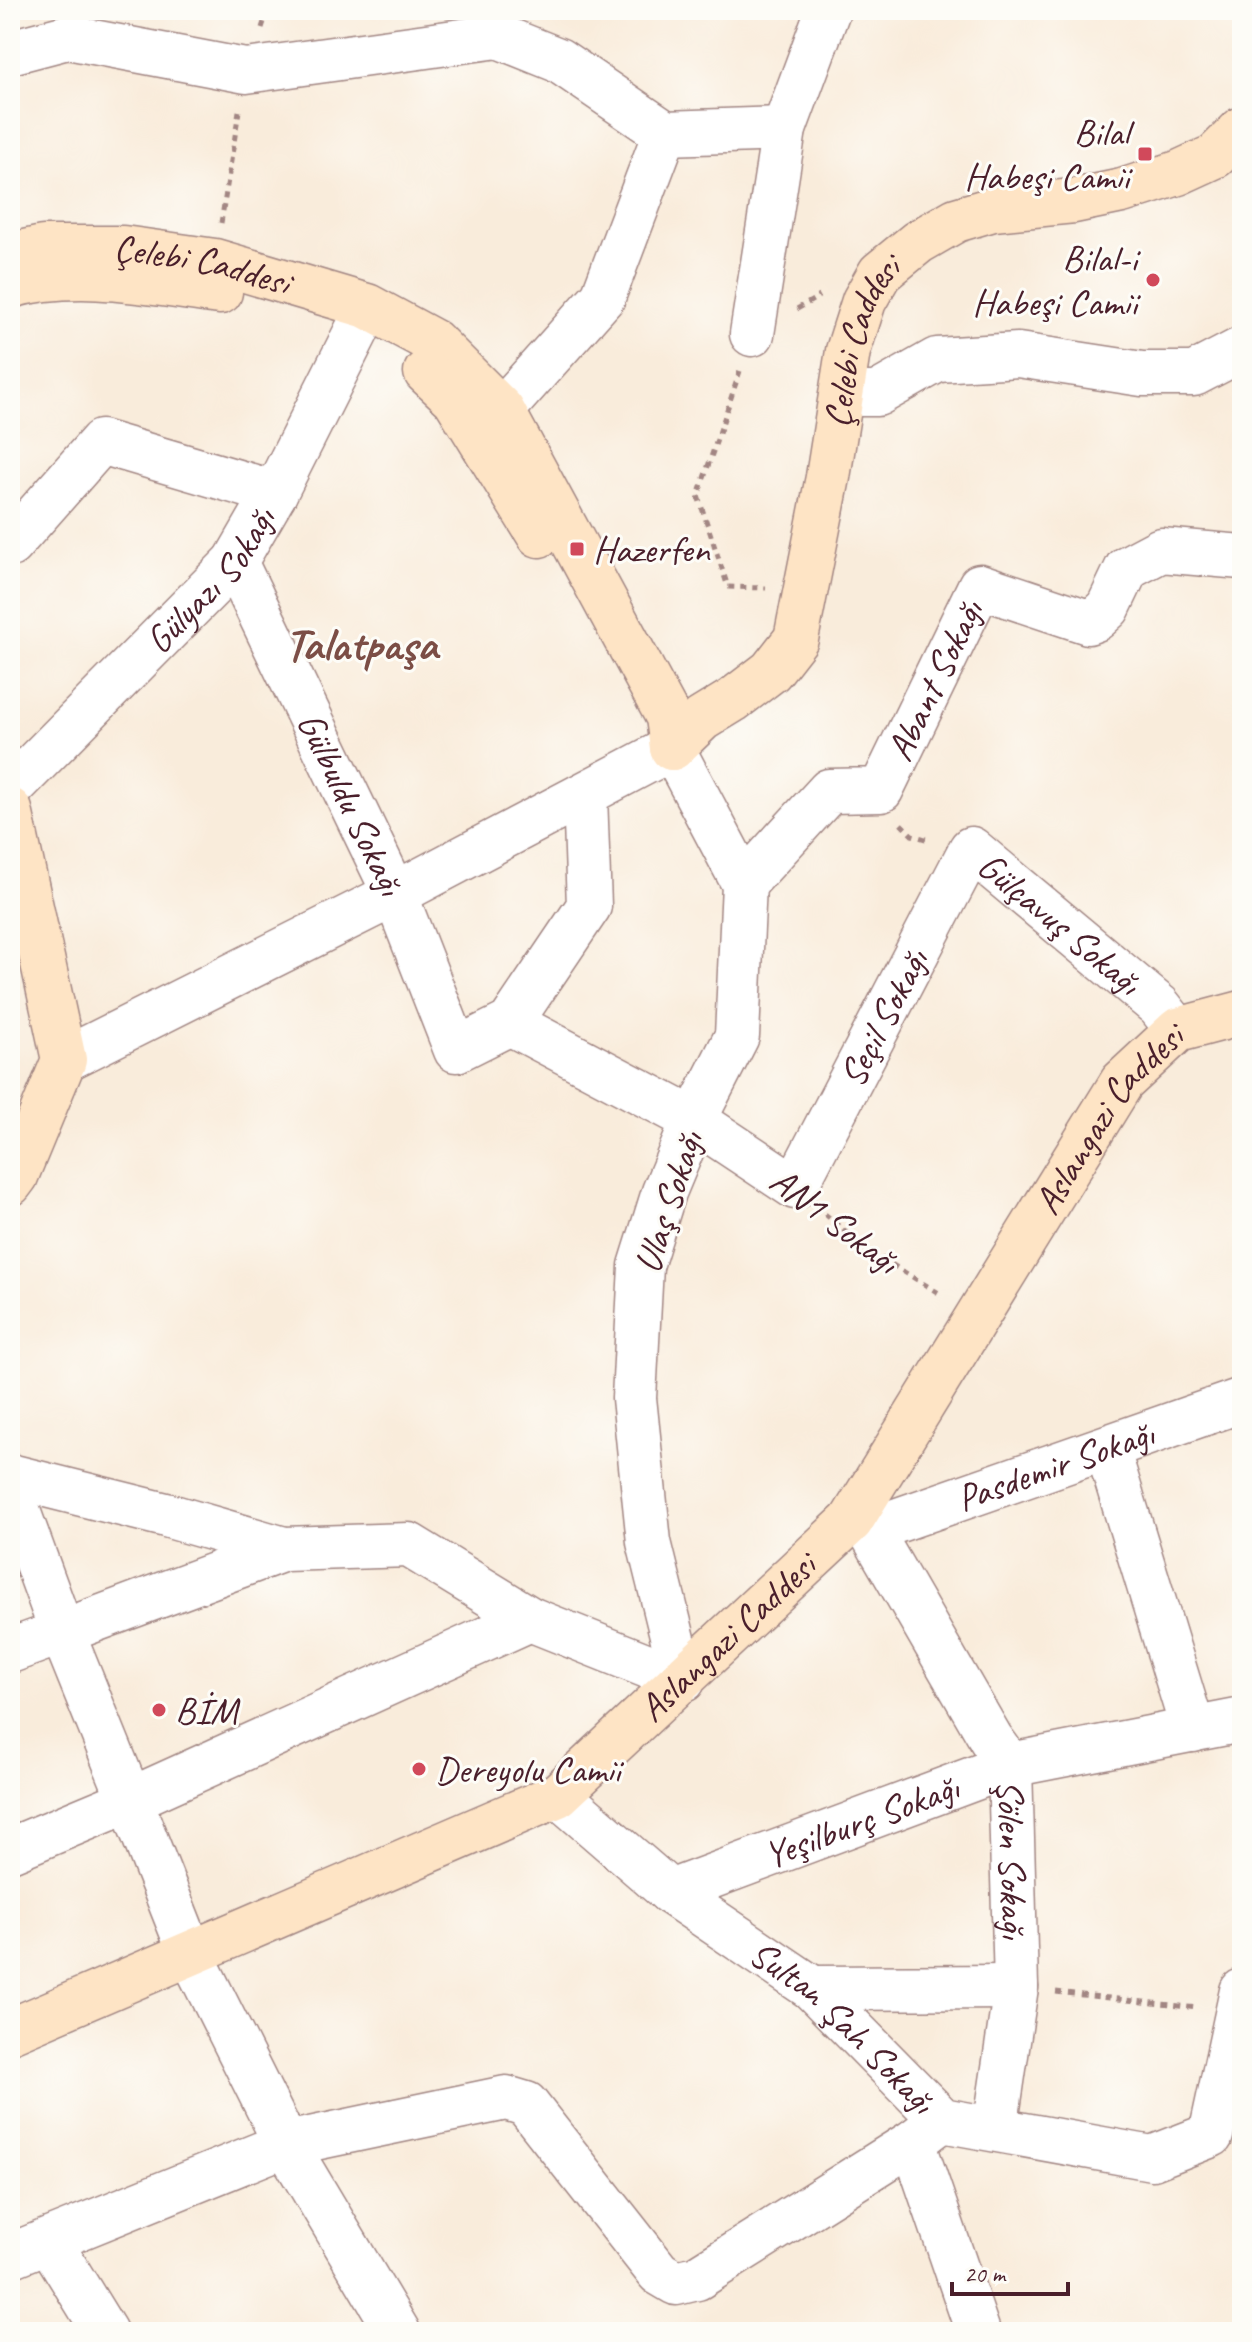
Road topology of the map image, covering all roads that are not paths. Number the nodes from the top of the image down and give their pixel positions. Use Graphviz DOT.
graph roads {
  1 [pos="828,10"];
  2 [pos="10,52"];
  3 [pos="784,129"];
  4 [pos="1242,129"];
  5 [pos="665,133"];
  6 [pos="1242,161"];
  7 [pos="10,255"];
  8 [pos="10,286"];
  9 [pos="362,318"];
  10 [pos="752,334"];
  11 [pos="1242,349"];
  12 [pos="861,394"];
  13 [pos="502,410"];
  14 [pos="275,493"];
  15 [pos="10,545"];
  16 [pos="1242,557"];
  17 [pos="235,562"];
  18 [pos="672,748"];
  19 [pos="10,789"];
  20 [pos="585,795"];
  21 [pos="10,810"];
  22 [pos="971,849"];
  23 [pos="744,884"];
  24 [pos="395,894"];
  25 [pos="1242,1013"];
  26 [pos="510,1023"];
  27 [pos="1178,1030"];
  28 [pos="64,1060"];
  29 [pos="694,1120"];
  30 [pos="10,1184"];
  31 [pos="795,1187"];
  32 [pos="1242,1400"];
  33 [pos="1107,1448"];
  34 [pos="10,1476"];
  35 [pos="10,1489"];
  36 [pos="860,1526"];
  37 [pos="284,1549"];
  38 [pos="530,1619"];
  39 [pos="62,1632"];
  40 [pos="10,1651"];
  41 [pos="683,1680"];
  42 [pos="1242,1720"];
  43 [pos="1193,1730"];
  44 [pos="1010,1765"];
  45 [pos="558,1795"];
  46 [pos="130,1800"];
  47 [pos="10,1850"];
  48 [pos="670,1892"];
  49 [pos="190,1952"];
  50 [pos="1016,1987"];
  51 [pos="812,1988"];
  52 [pos="1240,2002"];
  53 [pos="10,2031"];
  54 [pos="995,2129"];
  55 [pos="928,2131"];
  56 [pos="286,2144"];
  57 [pos="29,2248"];
  58 [pos="105,2332"];
  59 [pos="398,2332"];
  60 [pos="978,2332"];
  1 -- 3 [label="street"];
  2 -- 5 [label="street"];
  3 -- 5 [label="street"];
  3 -- 10 [label="street"];
  4 -- 18 [label="street, Çelebi Caddesi"];
  5 -- 13 [label="street"];
  6 -- 12 [label="street, Çelebi Caddesi"];
  7 -- 9 [label="street, Çelebi Caddesi"];
  8 -- 9 [label="street, Çelebi Caddesi"];
  9 -- 13 [label="street, Çelebi Caddesi"];
  9 -- 14 [label="street, Gülyazı Sokağı"];
  9 -- 18 [label="street, Çelebi Caddesi"];
  11 -- 12 [label="street"];
  12 -- 18 [label="street, Çelebi Caddesi"];
  13 -- 18 [label="street, Çelebi Caddesi"];
  14 -- 15 [label="street"];
  14 -- 17 [label="street, Gülyazı Sokağı"];
  16 -- 23 [label="street, Abant Sokağı"];
  17 -- 19 [label="street, Gülyazı Sokağı"];
  17 -- 24 [label="street, Gülbuldu Sokağı"];
  18 -- 20 [label="street"];
  18 -- 23 [label="street"];
  20 -- 24 [label="street"];
  20 -- 26 [label="street"];
  21 -- 28 [label="street"];
  22 -- 27 [label="street, Gülçavuş Sokağı"];
  22 -- 31 [label="street, Seçil Sokağı"];
  23 -- 29 [label="street, Ulaş Sokağı"];
  24 -- 26 [label="street, Gülbuldu Sokağı"];
  24 -- 28 [label="street"];
  25 -- 27 [label="street, Aslangazi Caddesi"];
  26 -- 29 [label="street, AN1 Sokağı"];
  27 -- 36 [label="street, Aslangazi Caddesi"];
  28 -- 30 [label="street"];
  29 -- 31 [label="street, AN1 Sokağı"];
  29 -- 41 [label="street, Ulaş Sokağı"];
  32 -- 33 [label="street, Pasdemir Sokağı"];
  33 -- 36 [label="street, Pasdemir Sokağı"];
  33 -- 43 [label="street"];
  34 -- 37 [label="street"];
  35 -- 39 [label="street"];
  36 -- 41 [label="street, Aslangazi Caddesi"];
  36 -- 44 [label="street, Şölen Sokağı"];
  37 -- 38 [label="street"];
  37 -- 39 [label="street"];
  38 -- 41 [label="street"];
  38 -- 46 [label="street"];
  39 -- 40 [label="street"];
  39 -- 46 [label="street"];
  41 -- 45 [label="street, Aslangazi Caddesi"];
  42 -- 43 [label="street, Yeşilburç Sokağı"];
  43 -- 44 [label="street, Yeşilburç Sokağı"];
  44 -- 48 [label="street, Yeşilburç Sokağı"];
  44 -- 50 [label="street, Şölen Sokağı"];
  45 -- 48 [label="street, Sultan Şah Sokağı"];
  45 -- 49 [label="street, Aslangazi Caddesi"];
  46 -- 47 [label="street"];
  46 -- 49 [label="street"];
  48 -- 51 [label="street, Sultan Şah Sokağı"];
  49 -- 53 [label="street, Aslangazi Caddesi"];
  49 -- 56 [label="street"];
  50 -- 51 [label="street"];
  50 -- 54 [label="street, Şölen Sokağı"];
  51 -- 55 [label="street, Sultan Şah Sokağı"];
  52 -- 54 [label="street, Sultan Şah Sokağı"];
  54 -- 55 [label="street, Sultan Şah Sokağı"];
  55 -- 56 [label="street"];
  55 -- 60 [label="street"];
  56 -- 57 [label="street"];
  56 -- 59 [label="street"];
  57 -- 58 [label="street"];
}
